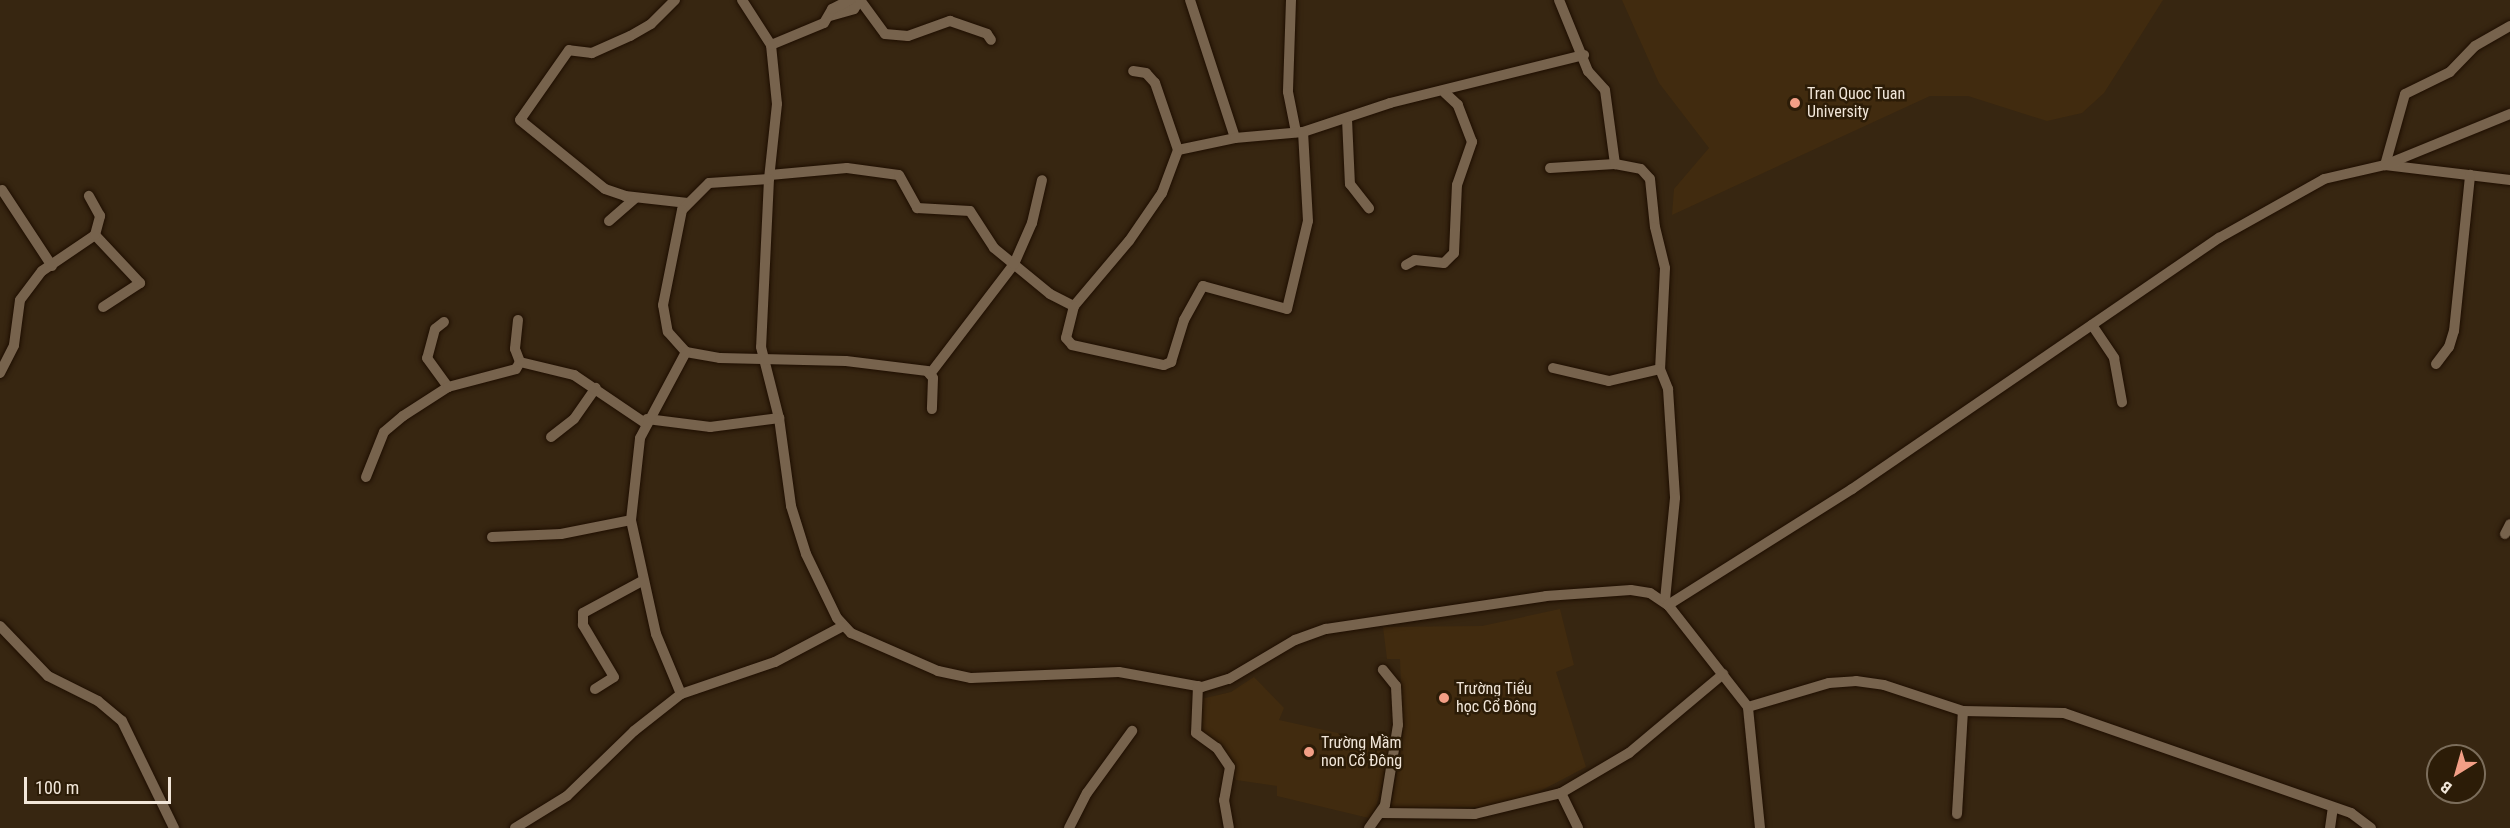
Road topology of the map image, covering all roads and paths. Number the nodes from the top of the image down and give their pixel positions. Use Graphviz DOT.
graph roads {
  1 [pos="675,0"];
  2 [pos="742,0"];
  3 [pos="850,0"];
  4 [pos="1190,0"];
  5 [pos="1291,0"];
  6 [pos="1559,0"];
  7 [pos="830,16"];
  8 [pos="2510,26"];
  9 [pos="991,40"];
  10 [pos="771,45"];
  11 [pos="1584,55"];
  12 [pos="1133,71"];
  13 [pos="1445,93"];
  14 [pos="2510,114"];
  15 [pos="1347,119"];
  16 [pos="1300,132"];
  17 [pos="1235,138"];
  18 [pos="1178,150"];
  19 [pos="1615,164"];
  20 [pos="2385,165"];
  21 [pos="1550,168"];
  22 [pos="2470,175"];
  23 [pos="769,177"];
  24 [pos="1042,180"];
  25 [pos="2510,180"];
  26 [pos="2,190"];
  27 [pos="89,196"];
  28 [pos="635,198"];
  29 [pos="688,203"];
  30 [pos="1369,208"];
  31 [pos="609,221"];
  32 [pos="95,235"];
  33 [pos="1014,264"];
  34 [pos="1406,265"];
  35 [pos="52,266"];
  36 [pos="104,306"];
  37 [pos="1074,306"];
  38 [pos="518,320"];
  39 [pos="444,322"];
  40 [pos="2092,325"];
  41 [pos="686,352"];
  42 [pos="520,362"];
  43 [pos="764,362"];
  44 [pos="2436,364"];
  45 [pos="1553,368"];
  46 [pos="1660,369"];
  47 [pos="0,373"];
  48 [pos="930,374"];
  49 [pos="448,387"];
  50 [pos="596,388"];
  51 [pos="2122,402"];
  52 [pos="932,409"];
  53 [pos="779,418"];
  54 [pos="646,421"];
  55 [pos="551,438"];
  56 [pos="366,477"];
  57 [pos="631,520"];
  58 [pos="492,537"];
  59 [pos="642,582"];
  60 [pos="1666,603"];
  61 [pos="0,626"];
  62 [pos="843,626"];
  63 [pos="1383,670"];
  64 [pos="1723,674"];
  65 [pos="1198,686"];
  66 [pos="595,689"];
  67 [pos="681,694"];
  68 [pos="1748,707"];
  69 [pos="1963,711"];
  70 [pos="1132,731"];
  71 [pos="1561,793"];
  72 [pos="2333,807"];
  73 [pos="1382,813"];
  74 [pos="1957,814"];
  75 [pos="174,828"];
  76 [pos="515,828"];
  77 [pos="1069,828"];
  78 [pos="1229,828"];
  79 [pos="1369,828"];
  80 [pos="1578,828"];
  81 [pos="1760,828"];
  82 [pos="2330,828"];
  83 [pos="2371,828"];
  1 -- 28 [label="street"];
  2 -- 10 [label="street"];
  3 -- 7 [label="street"];
  4 -- 17 [label="street"];
  5 -- 16 [label="street"];
  6 -- 11 [label="street"];
  7 -- 9 [label="street"];
  7 -- 10 [label="street"];
  8 -- 20 [label="street"];
  10 -- 23 [label="street"];
  11 -- 13 [label="street"];
  11 -- 19 [label="street"];
  12 -- 18 [label="street"];
  13 -- 15 [label="street"];
  13 -- 34 [label="street"];
  14 -- 20 [label="street"];
  15 -- 16 [label="street"];
  15 -- 30 [label="street"];
  16 -- 17 [label="street"];
  16 -- 37 [label="street"];
  17 -- 18 [label="street"];
  18 -- 37 [label="street"];
  19 -- 21 [label="street"];
  19 -- 46 [label="street"];
  20 -- 22 [label="street"];
  20 -- 40 [label="street"];
  22 -- 25 [label="street"];
  22 -- 44 [label="street"];
  23 -- 29 [label="street"];
  23 -- 33 [label="street"];
  23 -- 43 [label="street"];
  24 -- 33 [label="street"];
  26 -- 35 [label="street"];
  27 -- 32 [label="street"];
  28 -- 29 [label="street"];
  28 -- 31 [label="street"];
  29 -- 41 [label="street"];
  32 -- 35 [label="street"];
  32 -- 36 [label="street"];
  33 -- 37 [label="street"];
  33 -- 48 [label="street"];
  35 -- 47 [label="street"];
  38 -- 42 [label="street"];
  39 -- 49 [label="street"];
  40 -- 51 [label="street"];
  40 -- 60 [label="street"];
  41 -- 43 [label="street"];
  41 -- 54 [label="street"];
  42 -- 49 [label="street"];
  42 -- 50 [label="street"];
  43 -- 48 [label="street"];
  43 -- 53 [label="street"];
  45 -- 46 [label="street"];
  46 -- 60 [label="street"];
  48 -- 52 [label="street"];
  49 -- 56 [label="street"];
  50 -- 54 [label="street"];
  50 -- 55 [label="street"];
  53 -- 54 [label="street"];
  53 -- 62 [label="street"];
  54 -- 57 [label="street"];
  57 -- 58 [label="street"];
  57 -- 59 [label="street"];
  59 -- 66 [label="street"];
  59 -- 67 [label="street"];
  60 -- 64 [label="street"];
  60 -- 65 [label="street"];
  61 -- 75 [label="street"];
  62 -- 65 [label="street"];
  62 -- 67 [label="street"];
  63 -- 73 [label="street"];
  64 -- 68 [label="street"];
  64 -- 71 [label="street"];
  65 -- 78 [label="street"];
  67 -- 76 [label="street"];
  68 -- 69 [label="street"];
  68 -- 81 [label="street"];
  69 -- 72 [label="street"];
  69 -- 74 [label="street"];
  70 -- 77 [label="street"];
  71 -- 73 [label="street"];
  71 -- 80 [label="street"];
  72 -- 82 [label="street"];
  72 -- 83 [label="street"];
  73 -- 79 [label="street"];
}
